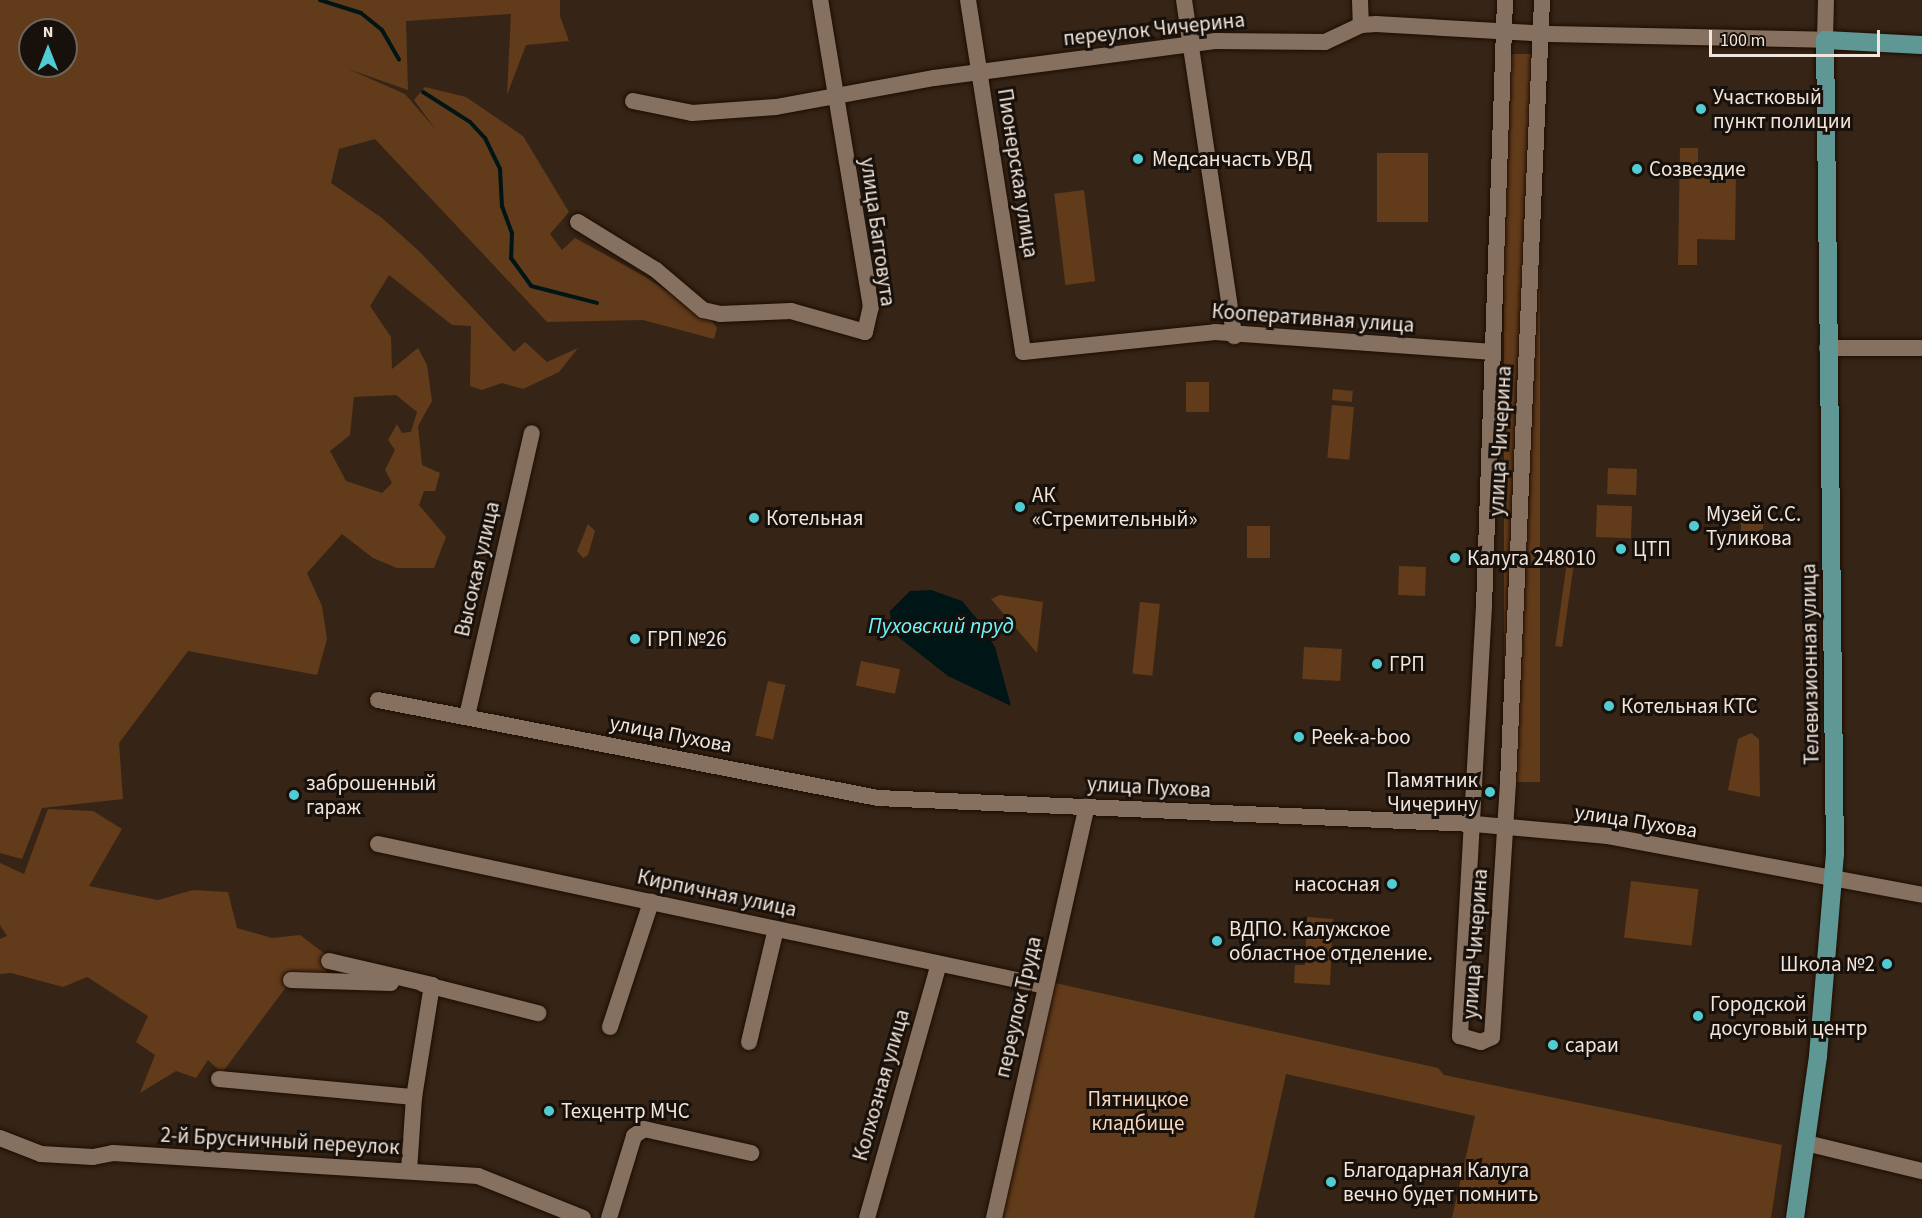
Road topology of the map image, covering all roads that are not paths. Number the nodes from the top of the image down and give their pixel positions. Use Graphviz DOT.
graph roads {
  1 [pos="820,0"];
  2 [pos="968,0"];
  3 [pos="1185,0"];
  4 [pos="1360,0"];
  5 [pos="1505,0"];
  6 [pos="1542,0"];
  7 [pos="1826,0"];
  8 [pos="1361,25"];
  9 [pos="1504,32"];
  10 [pos="1541,33"];
  11 [pos="1825,40"];
  12 [pos="1191,44"];
  13 [pos="1922,45"];
  14 [pos="979,72"];
  15 [pos="834,96"];
  16 [pos="633,101"];
  17 [pos="579,222"];
  18 [pos="1234,336"];
  19 [pos="1827,348"];
  20 [pos="1922,348"];
  21 [pos="1023,352"];
  22 [pos="1493,352"];
  23 [pos="532,433"];
  24 [pos="378,700"];
  25 [pos="467,716"];
  26 [pos="1087,806"];
  27 [pos="1474,824"];
  28 [pos="1505,827"];
  29 [pos="378,844"];
  30 [pos="1834,880"];
  31 [pos="1922,895"];
  32 [pos="651,902"];
  33 [pos="776,929"];
  34 [pos="328,962"];
  35 [pos="939,964"];
  36 [pos="291,980"];
  37 [pos="432,985"];
  38 [pos="1045,986"];
  39 [pos="538,1013"];
  40 [pos="610,1027"];
  41 [pos="748,1042"];
  42 [pos="219,1079"];
  43 [pos="414,1097"];
  44 [pos="0,1138"];
  45 [pos="1806,1143"];
  46 [pos="751,1153"];
  47 [pos="409,1170"];
  48 [pos="1922,1171"];
  49 [pos="553,1214"];
  50 [pos="584,1218"];
  51 [pos="609,1218"];
  52 [pos="867,1218"];
  53 [pos="994,1218"];
  54 [pos="1795,1218"];
  1 -- 15 [label="street, улица Багговута"];
  2 -- 14 [label="street, Пионерская улица"];
  3 -- 12 [label="street"];
  4 -- 8 [label="street"];
  5 -- 9 [label="street, улица Чичерина"];
  6 -- 10 [label="street, улица Чичерина"];
  7 -- 11 [label="street, Телевизионная улица"];
  8 -- 9 [label="street, переулок Чичерина"];
  8 -- 12 [label="street, переулок Чичерина"];
  9 -- 10 [label="street, переулок Чичерина"];
  9 -- 22 [label="street, улица Чичерина"];
  10 -- 11 [label="street, переулок Чичерина"];
  10 -- 28 [label="street, улица Чичерина"];
  11 -- 13 [label="main road"];
  11 -- 19 [label="main road, Телевизионная улица"];
  12 -- 14 [label="street, переулок Чичерина"];
  12 -- 18 [label="street"];
  14 -- 15 [label="street, переулок Чичерина"];
  14 -- 21 [label="street, Пионерская улица"];
  15 -- 16 [label="street, переулок Чичерина"];
  15 -- 17 [label="street, улица Багговута"];
  18 -- 21 [label="street, Кооперативная улица"];
  18 -- 22 [label="street, Кооперативная улица"];
  19 -- 20 [label="street"];
  19 -- 30 [label="main road, Телевизионная улица"];
  22 -- 27 [label="street, улица Чичерина"];
  23 -- 25 [label="street, Высокая улица"];
  24 -- 25 [label="street, улица Пухова"];
  25 -- 26 [label="street, улица Пухова"];
  26 -- 27 [label="street, улица Пухова"];
  26 -- 38 [label="street, переулок Труда"];
  27 -- 28 [label="street, улица Пухова"];
  27 -- 28 [label="street, улица Чичерина"];
  28 -- 30 [label="street, улица Пухова"];
  29 -- 32 [label="street, Кирпичная улица"];
  30 -- 31 [label="street, улица Пухова"];
  30 -- 45 [label="main road, Телевизионная улица"];
  32 -- 33 [label="street, Кирпичная улица"];
  32 -- 40 [label="street"];
  33 -- 35 [label="street, Кирпичная улица"];
  33 -- 41 [label="street"];
  34 -- 37 [label="street"];
  35 -- 38 [label="street, Кирпичная улица"];
  35 -- 52 [label="street, Колхозная улица"];
  36 -- 37 [label="street"];
  37 -- 39 [label="street"];
  37 -- 43 [label="street"];
  38 -- 53 [label="street, переулок Труда"];
  42 -- 43 [label="street"];
  43 -- 47 [label="street"];
  44 -- 47 [label="street, 2-й Брусничный переулок"];
  45 -- 48 [label="street"];
  45 -- 54 [label="main road, Телевизионная улица"];
  46 -- 51 [label="street"];
  47 -- 49 [label="street, 2-й Брусничный переулок"];
  49 -- 50 [label="street, 2-й Брусничный переулок"];
}
